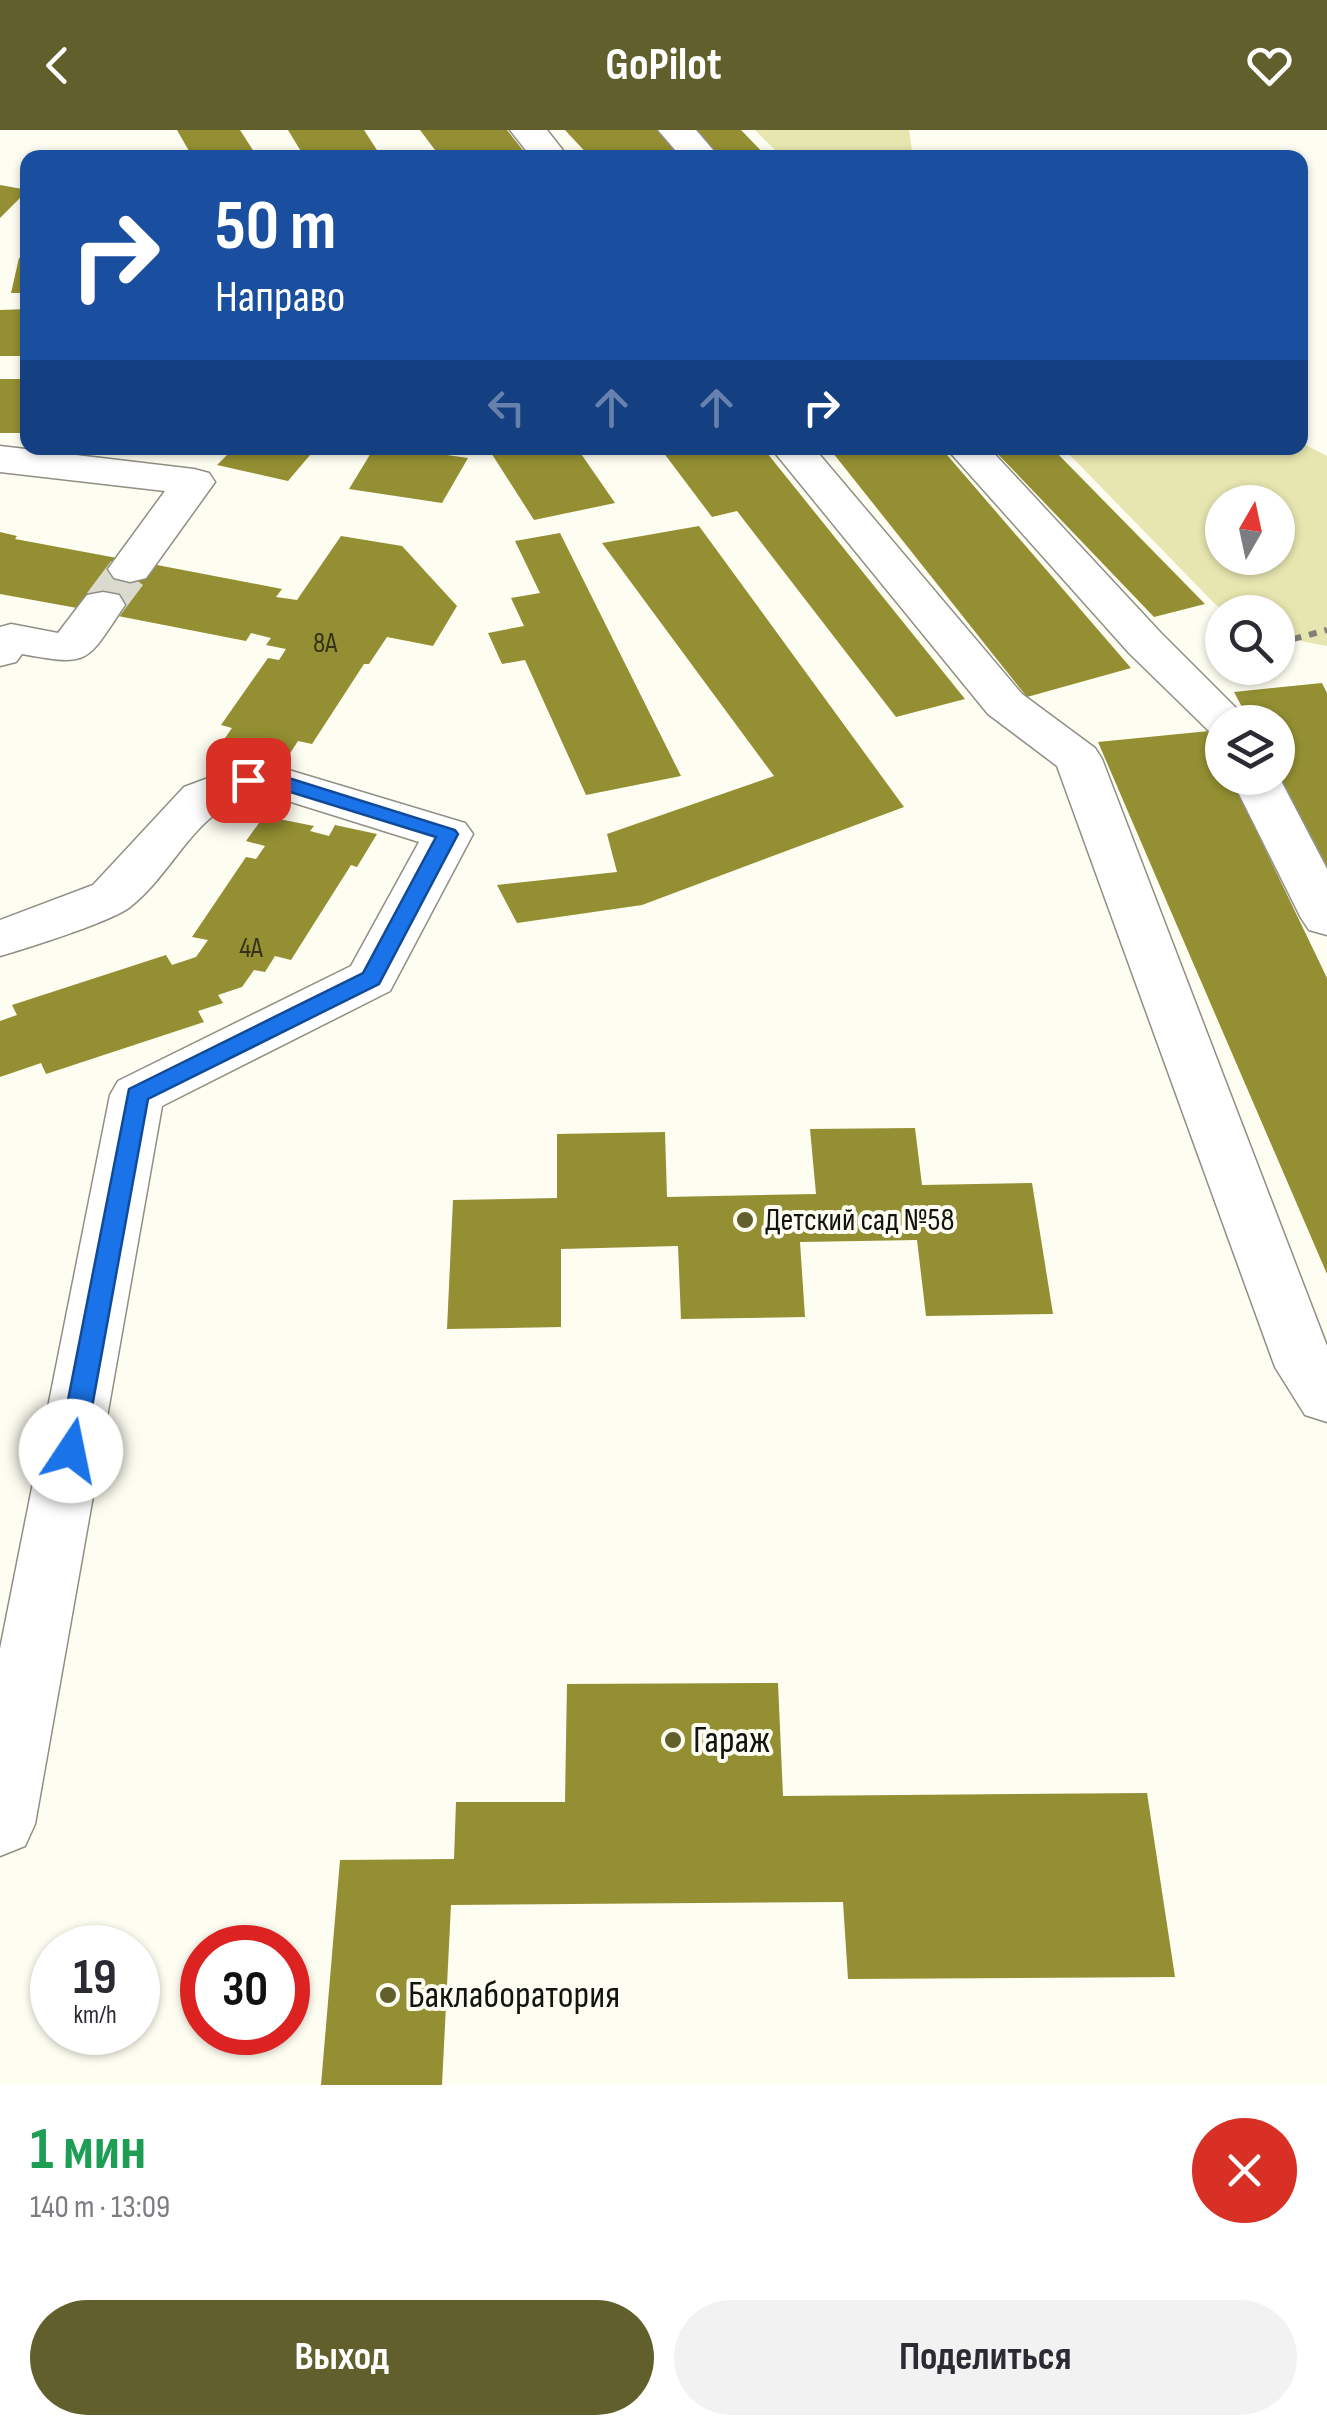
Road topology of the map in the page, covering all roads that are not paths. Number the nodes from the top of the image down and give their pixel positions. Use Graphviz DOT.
graph roads {
  1 [pos="528,130"];
  2 [pos="676,130"];
  3 [pos="544,150"];
  4 [pos="695,150"];
  5 [pos="798,455"];
  6 [pos="973,455"];
  7 [pos="0,459"];
  8 [pos="130,569"];
  9 [pos="103,605"];
  10 [pos="0,652"];
  11 [pos="1209,705"];
  12 [pos="1264,795"];
  13 [pos="1327,918"];
  14 [pos="0,939"];
  15 [pos="1327,1398"];
  16 [pos="0,1824"];
  1 -- 3 [label="street"];
  2 -- 4 [label="street"];
  5 -- 15 [label="street"];
  6 -- 11 [label="street"];
  7 -- 8 [label="street"];
  9 -- 10 [label="street"];
  12 -- 13 [label="street"];
  14 -- 16 [label="street"];
}
